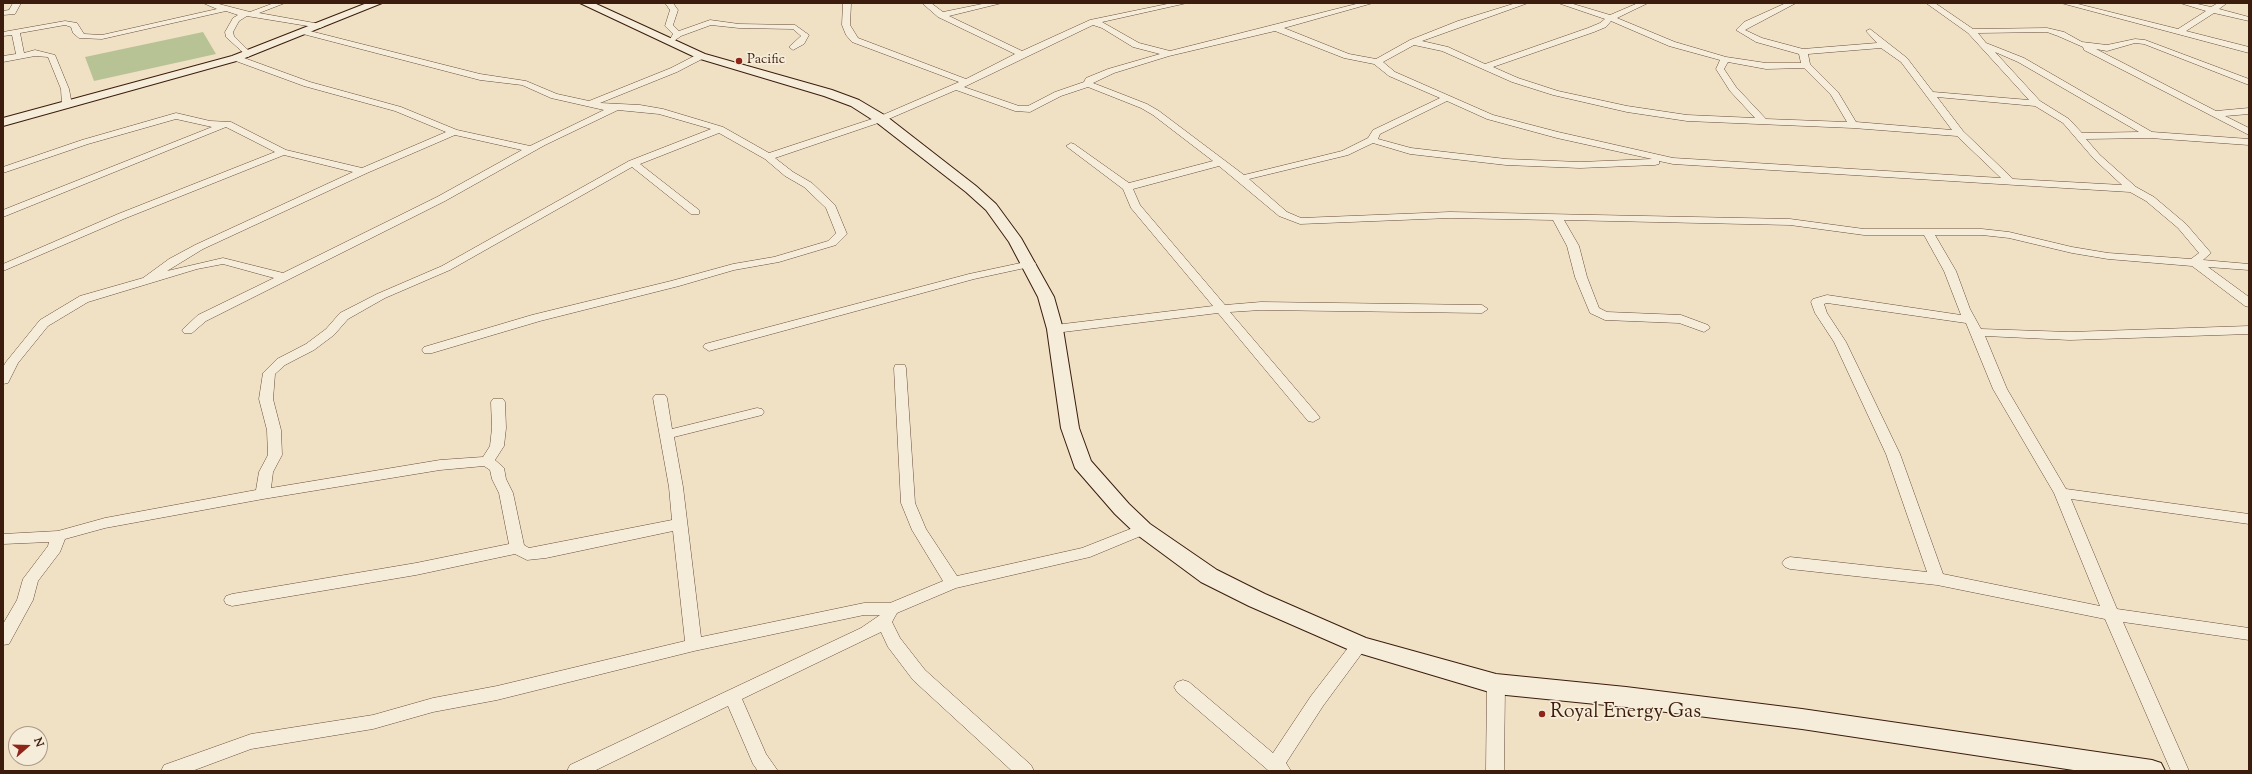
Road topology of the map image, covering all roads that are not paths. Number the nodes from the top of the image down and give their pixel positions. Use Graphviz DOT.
graph roads {
  1 [pos="16,3"];
  2 [pos="207,3"];
  3 [pos="281,3"];
  4 [pos="377,3"];
  5 [pos="585,3"];
  6 [pos="669,3"];
  7 [pos="847,3"];
  8 [pos="926,3"];
  9 [pos="998,3"];
  10 [pos="1183,3"];
  11 [pos="1369,3"];
  12 [pos="1524,3"];
  13 [pos="1562,3"];
  14 [pos="1644,3"];
  15 [pos="1792,3"];
  16 [pos="1930,3"];
  17 [pos="2065,3"];
  18 [pos="2184,3"];
  19 [pos="2223,3"];
  20 [pos="226,9"];
  21 [pos="2212,10"];
  22 [pos="3,13"];
  23 [pos="247,14"];
  24 [pos="941,15"];
  25 [pos="1610,18"];
  26 [pos="2249,20"];
  27 [pos="1093,22"];
  28 [pos="320,26"];
  29 [pos="1276,28"];
  30 [pos="16,31"];
  31 [pos="1870,31"];
  32 [pos="1971,31"];
  33 [pos="306,32"];
  34 [pos="2179,32"];
  35 [pos="3,34"];
  36 [pos="673,38"];
  37 [pos="1413,42"];
  38 [pos="1981,44"];
  39 [pos="2080,44"];
  40 [pos="1883,45"];
  41 [pos="793,47"];
  42 [pos="2249,50"];
  43 [pos="1803,52"];
  44 [pos="248,54"];
  45 [pos="1022,54"];
  46 [pos="1170,54"];
  47 [pos="20,55"];
  48 [pos="701,56"];
  49 [pos="236,58"];
  50 [pos="3,59"];
  51 [pos="1725,60"];
  52 [pos="1377,62"];
  53 [pos="1806,65"];
  54 [pos="1484,67"];
  55 [pos="966,82"];
  56 [pos="2249,82"];
  57 [pos="1088,84"];
  58 [pos="956,87"];
  59 [pos="1930,94"];
  60 [pos="1445,99"];
  61 [pos="592,103"];
  62 [pos="2037,103"];
  63 [pos="67,105"];
  64 [pos="617,107"];
  65 [pos="2249,111"];
  66 [pos="2214,114"];
  67 [pos="881,119"];
  68 [pos="3,122"];
  69 [pos="1764,122"];
  70 [pos="228,124"];
  71 [pos="1853,125"];
  72 [pos="720,129"];
  73 [pos="454,132"];
  74 [pos="2249,132"];
  75 [pos="1960,133"];
  76 [pos="2150,135"];
  77 [pos="2080,136"];
  78 [pos="1372,140"];
  79 [pos="2249,142"];
  80 [pos="1071,146"];
  81 [pos="531,149"];
  82 [pos="283,152"];
  83 [pos="768,157"];
  84 [pos="1673,161"];
  85 [pos="1221,162"];
  86 [pos="633,163"];
  87 [pos="3,170"];
  88 [pos="363,171"];
  89 [pos="1242,178"];
  90 [pos="2010,181"];
  91 [pos="1127,187"];
  92 [pos="2132,189"];
  93 [pos="695,212"];
  94 [pos="3,214"];
  95 [pos="1557,217"];
  96 [pos="1927,231"];
  97 [pos="2194,262"];
  98 [pos="1030,264"];
  99 [pos="2249,266"];
  100 [pos="3,268"];
  101 [pos="285,277"];
  102 [pos="148,279"];
  103 [pos="2249,303"];
  104 [pos="1219,308"];
  105 [pos="1482,309"];
  106 [pos="1974,326"];
  107 [pos="1704,328"];
  108 [pos="188,330"];
  109 [pos="1055,330"];
  110 [pos="2249,330"];
  111 [pos="709,348"];
  112 [pos="428,350"];
  113 [pos="900,368"];
  114 [pos="3,380"];
  115 [pos="660,398"];
  116 [pos="498,402"];
  117 [pos="757,412"];
  118 [pos="1312,418"];
  119 [pos="666,435"];
  120 [pos="487,462"];
  121 [pos="2061,493"];
  122 [pos="263,494"];
  123 [pos="2249,519"];
  124 [pos="680,524"];
  125 [pos="1143,529"];
  126 [pos="58,536"];
  127 [pos="3,539"];
  128 [pos="517,548"];
  129 [pos="1790,563"];
  130 [pos="1937,579"];
  131 [pos="952,583"];
  132 [pos="232,600"];
  133 [pos="2110,614"];
  134 [pos="887,615"];
  135 [pos="2249,634"];
  136 [pos="3,639"];
  137 [pos="694,645"];
  138 [pos="1360,645"];
  139 [pos="1496,684"];
  140 [pos="1183,687"];
  141 [pos="732,695"];
  142 [pos="1279,768"];
  143 [pos="170,771"];
  144 [pos="576,771"];
  145 [pos="769,771"];
  146 [pos="1025,771"];
  147 [pos="1495,771"];
  148 [pos="2152,771"];
  149 [pos="2180,771"];
  1 -- 22 [label="street"];
  2 -- 20 [label="street"];
  3 -- 23 [label="street"];
  4 -- 28 [label="main road"];
  5 -- 36 [label="main road"];
  6 -- 36 [label="street"];
  7 -- 55 [label="street"];
  8 -- 24 [label="street"];
  9 -- 24 [label="street"];
  10 -- 27 [label="street"];
  11 -- 29 [label="street"];
  12 -- 37 [label="street"];
  13 -- 25 [label="street"];
  14 -- 25 [label="street"];
  15 -- 43 [label="street"];
  16 -- 32 [label="street"];
  17 -- 34 [label="street"];
  18 -- 21 [label="street"];
  19 -- 21 [label="street"];
  20 -- 23 [label="street"];
  20 -- 30 [label="street"];
  21 -- 26 [label="street"];
  21 -- 34 [label="street"];
  23 -- 28 [label="street"];
  23 -- 44 [label="street"];
  24 -- 45 [label="street"];
  25 -- 51 [label="street"];
  25 -- 54 [label="street"];
  27 -- 45 [label="street"];
  27 -- 46 [label="street"];
  28 -- 33 [label="main road"];
  29 -- 46 [label="street"];
  29 -- 52 [label="street"];
  30 -- 35 [label="street"];
  30 -- 47 [label="street"];
  31 -- 40 [label="street"];
  32 -- 38 [label="street"];
  32 -- 39 [label="street"];
  33 -- 44 [label="main road"];
  33 -- 61 [label="street"];
  34 -- 42 [label="street"];
  36 -- 41 [label="street"];
  36 -- 48 [label="main road"];
  37 -- 52 [label="street"];
  37 -- 54 [label="street"];
  38 -- 62 [label="street"];
  38 -- 76 [label="street"];
  39 -- 56 [label="street"];
  39 -- 66 [label="street"];
  40 -- 43 [label="street"];
  40 -- 59 [label="street"];
  43 -- 53 [label="street"];
  44 -- 49 [label="main road"];
  45 -- 55 [label="street"];
  46 -- 57 [label="street"];
  47 -- 50 [label="street"];
  47 -- 63 [label="street"];
  48 -- 61 [label="street"];
  48 -- 67 [label="main road"];
  49 -- 63 [label="main road"];
  49 -- 73 [label="street"];
  51 -- 53 [label="street"];
  51 -- 69 [label="street"];
  52 -- 60 [label="street"];
  53 -- 71 [label="street"];
  54 -- 69 [label="street"];
  55 -- 58 [label="street"];
  57 -- 58 [label="street"];
  57 -- 85 [label="street"];
  58 -- 67 [label="street"];
  59 -- 62 [label="street"];
  59 -- 75 [label="street"];
  60 -- 78 [label="street"];
  60 -- 84 [label="street"];
  61 -- 64 [label="street"];
  62 -- 77 [label="street"];
  63 -- 68 [label="main road"];
  64 -- 72 [label="street"];
  64 -- 81 [label="street"];
  65 -- 66 [label="street"];
  66 -- 74 [label="street"];
  67 -- 83 [label="street"];
  67 -- 98 [label="main road"];
  69 -- 71 [label="street"];
  70 -- 82 [label="street"];
  70 -- 87 [label="street"];
  70 -- 94 [label="street"];
  71 -- 75 [label="street"];
  72 -- 83 [label="street"];
  72 -- 86 [label="street"];
  73 -- 81 [label="street"];
  73 -- 88 [label="street"];
  75 -- 90 [label="street"];
  76 -- 77 [label="street"];
  76 -- 79 [label="street"];
  77 -- 92 [label="street"];
  78 -- 84 [label="street"];
  78 -- 89 [label="street"];
  80 -- 91 [label="street"];
  81 -- 101 [label="street"];
  82 -- 88 [label="street"];
  82 -- 100 [label="street"];
  83 -- 112 [label="street"];
  84 -- 90 [label="street"];
  85 -- 89 [label="street"];
  85 -- 91 [label="street"];
  86 -- 93 [label="street"];
  86 -- 122 [label="street"];
  88 -- 102 [label="street"];
  89 -- 95 [label="street"];
  90 -- 92 [label="street"];
  91 -- 104 [label="street"];
  92 -- 97 [label="street"];
  95 -- 96 [label="street"];
  95 -- 107 [label="street"];
  96 -- 97 [label="street"];
  96 -- 106 [label="street"];
  97 -- 99 [label="street"];
  97 -- 103 [label="street"];
  98 -- 109 [label="main road"];
  98 -- 111 [label="street"];
  101 -- 102 [label="street"];
  101 -- 108 [label="street"];
  102 -- 114 [label="street"];
  104 -- 105 [label="street"];
  104 -- 109 [label="street"];
  104 -- 118 [label="street"];
  106 -- 110 [label="street"];
  106 -- 121 [label="street"];
  106 -- 130 [label="street"];
  109 -- 125 [label="main road"];
  113 -- 131 [label="street"];
  115 -- 119 [label="street"];
  116 -- 120 [label="street"];
  117 -- 119 [label="street"];
  119 -- 124 [label="street"];
  120 -- 122 [label="street"];
  120 -- 128 [label="street"];
  121 -- 123 [label="street"];
  121 -- 133 [label="street"];
  122 -- 126 [label="street"];
  124 -- 128 [label="street"];
  124 -- 137 [label="street"];
  125 -- 131 [label="street"];
  125 -- 138 [label="main road"];
  126 -- 127 [label="street"];
  126 -- 136 [label="street"];
  128 -- 132 [label="street"];
  129 -- 130 [label="street"];
  130 -- 133 [label="street"];
  131 -- 134 [label="street"];
  133 -- 135 [label="street"];
  133 -- 149 [label="street"];
  134 -- 137 [label="street"];
  134 -- 141 [label="street"];
  134 -- 146 [label="street"];
  137 -- 143 [label="street"];
  138 -- 139 [label="main road"];
  138 -- 142 [label="street"];
  139 -- 147 [label="street"];
  139 -- 148 [label="main road"];
  140 -- 142 [label="street"];
  141 -- 144 [label="street"];
  141 -- 145 [label="street"];
}
